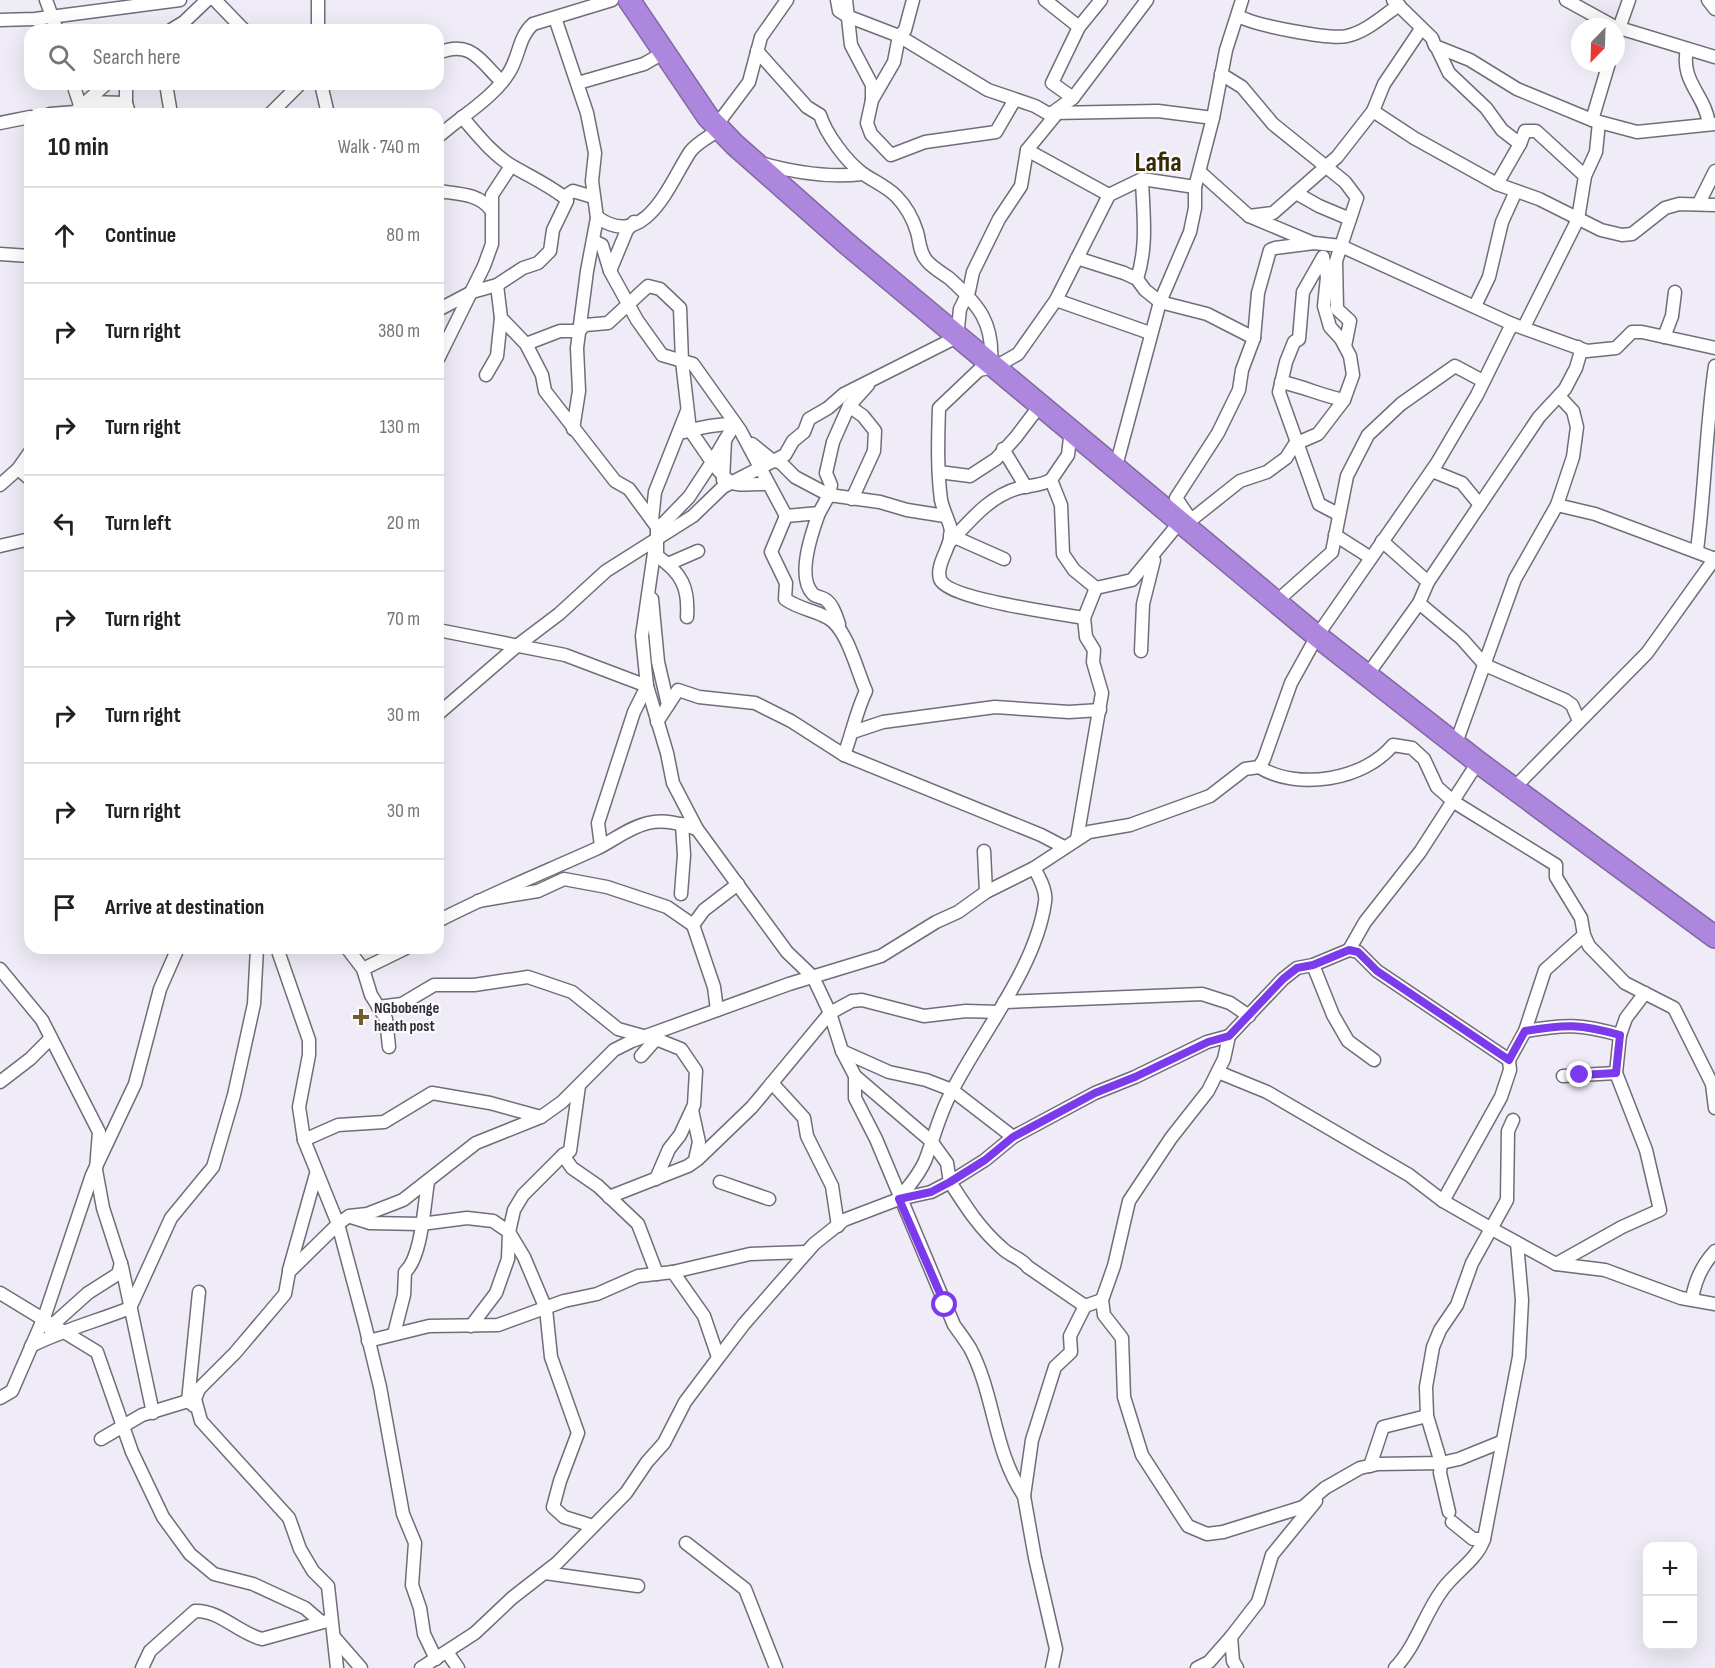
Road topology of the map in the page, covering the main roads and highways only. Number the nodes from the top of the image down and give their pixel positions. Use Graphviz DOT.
graph roads {
  1 [pos="629,0"];
  2 [pos="1715,937"];
  1 -- 2 [label="highway"];
}
